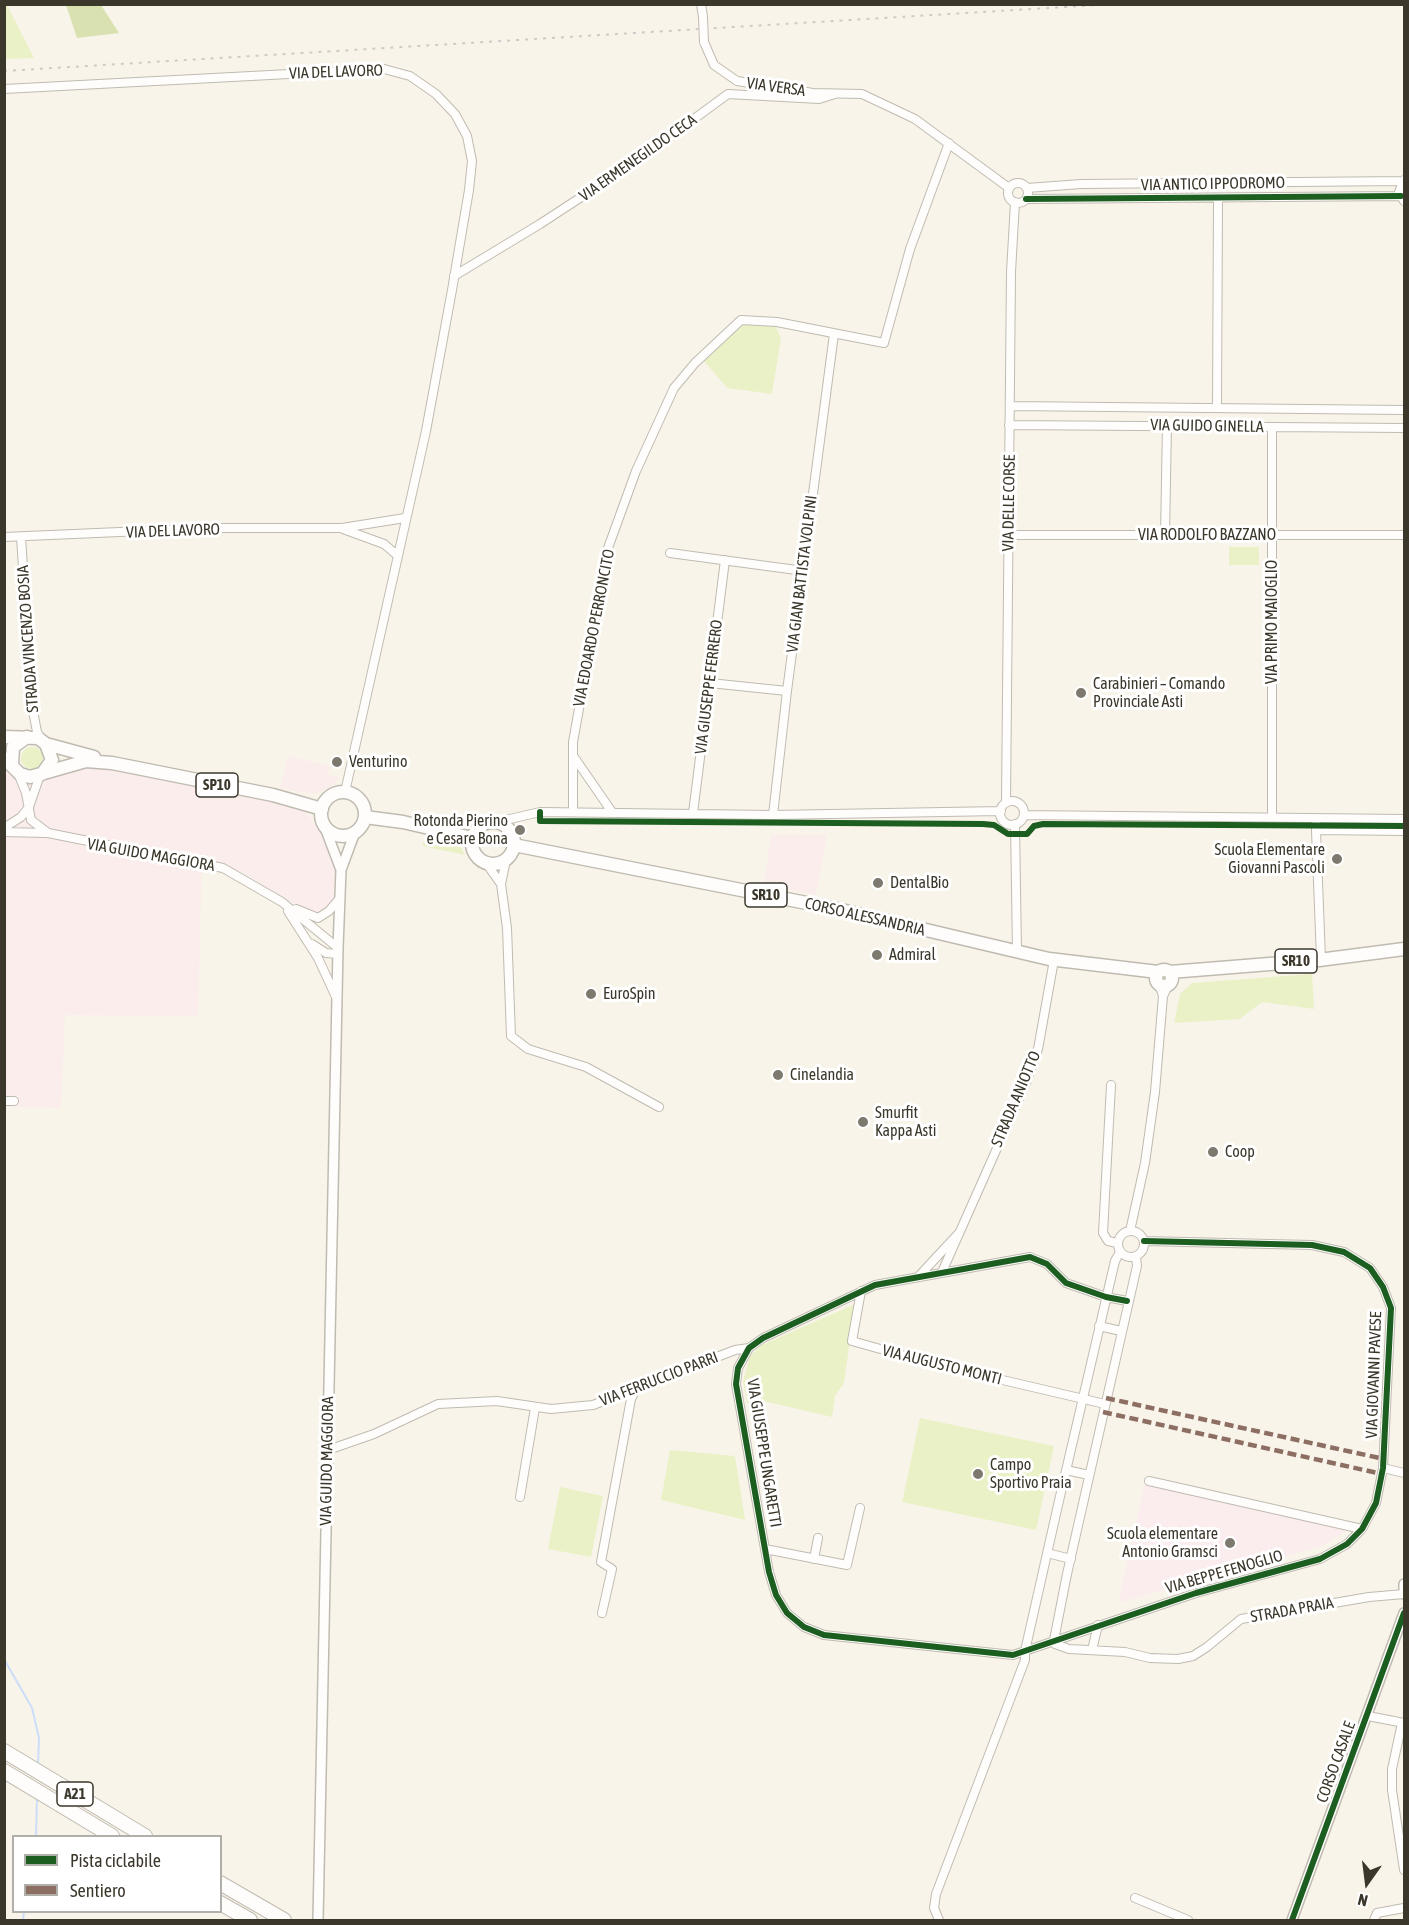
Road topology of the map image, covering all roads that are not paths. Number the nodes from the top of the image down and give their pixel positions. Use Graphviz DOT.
graph roads {
  1 [pos="701,4"];
  2 [pos="4,89"];
  3 [pos="835,94"];
  4 [pos="949,143"];
  5 [pos="1404,180"];
  6 [pos="1160,183"];
  7 [pos="1239,183"];
  8 [pos="1010,188"];
  9 [pos="1027,188"];
  10 [pos="1161,198"];
  11 [pos="1239,198"];
  12 [pos="1402,198"];
  13 [pos="1026,199"];
  14 [pos="1218,199"];
  15 [pos="1015,202"];
  16 [pos="454,276"];
  17 [pos="834,334"];
  18 [pos="1010,406"];
  19 [pos="1217,408"];
  20 [pos="1404,410"];
  21 [pos="1010,425"];
  22 [pos="1167,426"];
  23 [pos="1272,427"];
  24 [pos="1404,428"];
  25 [pos="405,518"];
  26 [pos="342,528"];
  27 [pos="1009,535"];
  28 [pos="1165,535"];
  29 [pos="1404,535"];
  30 [pos="1272,536"];
  31 [pos="4,537"];
  32 [pos="21,537"];
  33 [pos="670,553"];
  34 [pos="397,555"];
  35 [pos="725,560"];
  36 [pos="804,571"];
  37 [pos="710,683"];
  38 [pos="787,692"];
  39 [pos="4,737"];
  40 [pos="28,737"];
  41 [pos="44,742"];
  42 [pos="573,756"];
  43 [pos="112,763"];
  44 [pos="12,765"];
  45 [pos="41,775"];
  46 [pos="345,792"];
  47 [pos="1006,803"];
  48 [pos="29,807"];
  49 [pos="322,809"];
  50 [pos="1001,811"];
  51 [pos="573,812"];
  52 [pos="612,812"];
  53 [pos="693,813"];
  54 [pos="773,815"];
  55 [pos="1024,815"];
  56 [pos="365,817"];
  57 [pos="1272,818"];
  58 [pos="1316,818"];
  59 [pos="1404,819"];
  60 [pos="497,822"];
  61 [pos="1016,824"];
  62 [pos="324,825"];
  63 [pos="4,830"];
  64 [pos="1316,830"];
  65 [pos="1404,831"];
  66 [pos="355,832"];
  67 [pos="48,833"];
  68 [pos="472,838"];
  69 [pos="514,845"];
  70 [pos="506,860"];
  71 [pos="486,863"];
  72 [pos="341,870"];
  73 [pos="501,884"];
  74 [pos="340,897"];
  75 [pos="282,902"];
  76 [pos="306,939"];
  77 [pos="1404,949"];
  78 [pos="338,951"];
  79 [pos="1017,952"];
  80 [pos="1321,959"];
  81 [pos="1054,960"];
  82 [pos="1162,980"];
  83 [pos="338,1002"];
  84 [pos="1111,1085"];
  85 [pos="4,1101"];
  86 [pos="14,1101"];
  87 [pos="659,1107"];
  88 [pos="1130,1231"];
  89 [pos="960,1232"];
  90 [pos="1144,1241"];
  91 [pos="1118,1243"];
  92 [pos="1120,1252"];
  93 [pos="1136,1257"];
  94 [pos="942,1272"];
  95 [pos="919,1276"];
  96 [pos="861,1291"];
  97 [pos="1106,1297"];
  98 [pos="1127,1301"];
  99 [pos="1100,1326"];
  100 [pos="1120,1331"];
  101 [pos="748,1348"];
  102 [pos="636,1389"];
  103 [pos="1083,1399"];
  104 [pos="1104,1404"];
  105 [pos="535,1408"];
  106 [pos="328,1450"];
  107 [pos="1383,1468"];
  108 [pos="1066,1470"];
  109 [pos="1404,1473"];
  110 [pos="1089,1475"];
  111 [pos="1149,1481"];
  112 [pos="520,1497"];
  113 [pos="860,1508"];
  114 [pos="1362,1529"];
  115 [pos="818,1538"];
  116 [pos="765,1549"];
  117 [pos="1047,1553"];
  118 [pos="814,1559"];
  119 [pos="1071,1559"];
  120 [pos="1404,1584"];
  121 [pos="1404,1594"];
  122 [pos="602,1613"];
  123 [pos="1404,1613"];
  124 [pos="1098,1624"];
  125 [pos="1054,1640"];
  126 [pos="1092,1650"];
  127 [pos="1025,1651"];
  128 [pos="1368,1716"];
  129 [pos="1403,1723"];
  130 [pos="5,1751"];
  131 [pos="4,1771"];
  132 [pos="110,1835"];
  133 [pos="143,1835"];
  134 [pos="1404,1870"];
  135 [pos="222,1884"];
  136 [pos="1135,1898"];
  137 [pos="222,1904"];
  138 [pos="1404,1908"];
  139 [pos="250,1920"];
  140 [pos="284,1920"];
  141 [pos="318,1920"];
  142 [pos="939,1920"];
  143 [pos="1188,1920"];
  144 [pos="1292,1920"];
  145 [pos="1374,1920"];
  1 -- 3 [label="street, VIA VERSA, bridge"];
  2 -- 16 [label="street, VIA DEL LAVORO"];
  3 -- 4 [label="street"];
  3 -- 16 [label="street, VIA ERMENEGILDO CECA"];
  4 -- 8 [label="street"];
  4 -- 17 [label="street, VIA EDOARDO PERRONCITO"];
  5 -- 7 [label="street, VIA ANTICO IPPODROMO"];
  5 -- 12 [label="street"];
  6 -- 7 [label="street, VIA ANTICO IPPODROMO"];
  6 -- 9 [label="street, VIA ANTICO IPPODROMO"];
  6 -- 10 [label="street, VIA ANTICO IPPODROMO"];
  7 -- 11 [label="street, VIA ANTICO IPPODROMO"];
  8 -- 9 [label="street"];
  8 -- 15 [label="street"];
  9 -- 13 [label="street"];
  10 -- 13 [label="street, VIA ANTICO IPPODROMO"];
  10 -- 14 [label="street, VIA ANTICO IPPODROMO"];
  11 -- 12 [label="street, VIA ANTICO IPPODROMO"];
  11 -- 14 [label="street, VIA ANTICO IPPODROMO"];
  13 -- 15 [label="street"];
  14 -- 19 [label="street, VIA GUIDO GINELLA"];
  15 -- 18 [label="street, VIA DELLE CORSE"];
  16 -- 25 [label="street, VIA DEL LAVORO"];
  17 -- 36 [label="street, VIA GIAN BATTISTA VOLPINI"];
  17 -- 42 [label="street, VIA EDOARDO PERRONCITO"];
  18 -- 19 [label="street, VIA GUIDO GINELLA"];
  18 -- 21 [label="street, VIA DELLE CORSE"];
  19 -- 20 [label="street, VIA GUIDO GINELLA"];
  21 -- 22 [label="street, VIA GUIDO GINELLA"];
  21 -- 27 [label="street, VIA DELLE CORSE"];
  22 -- 23 [label="street, VIA GUIDO GINELLA"];
  22 -- 28 [label="street"];
  23 -- 24 [label="street, VIA GUIDO GINELLA"];
  23 -- 30 [label="street, VIA PRIMO MAIOGLIO"];
  25 -- 26 [label="street, VIA DEL LAVORO"];
  25 -- 34 [label="street, VIA DEL LAVORO"];
  26 -- 32 [label="street, VIA DEL LAVORO"];
  26 -- 34 [label="street, VIA DEL LAVORO"];
  27 -- 28 [label="street, VIA RODOLFO BAZZANO"];
  27 -- 47 [label="street, VIA DELLE CORSE"];
  28 -- 30 [label="street, VIA RODOLFO BAZZANO"];
  29 -- 30 [label="street, VIA RODOLFO BAZZANO"];
  30 -- 57 [label="street, VIA PRIMO MAIOGLIO"];
  31 -- 32 [label="street, VIA DEL LAVORO"];
  32 -- 41 [label="street, STRADA VINCENZO BOSIA"];
  33 -- 35 [label="street"];
  34 -- 46 [label="street, VIA DEL LAVORO"];
  35 -- 36 [label="street"];
  35 -- 37 [label="street, VIA GIUSEPPE FERRERO"];
  36 -- 38 [label="street, VIA GIAN BATTISTA VOLPINI"];
  37 -- 38 [label="street"];
  37 -- 53 [label="street, VIA GIUSEPPE FERRERO"];
  38 -- 54 [label="street, VIA GIAN BATTISTA VOLPINI"];
  39 -- 40 [label="main road, SP10"];
  40 -- 41 [label="main road, SP10"];
  40 -- 44 [label="main road"];
  41 -- 43 [label="main road, SP10"];
  41 -- 45 [label="main road"];
  42 -- 51 [label="street, VIA EDOARDO PERRONCITO"];
  42 -- 52 [label="street"];
  43 -- 45 [label="main road, SP10"];
  43 -- 49 [label="main road, SP10"];
  44 -- 45 [label="main road, SP10"];
  44 -- 48 [label="street"];
  45 -- 48 [label="street"];
  46 -- 49 [label="main road"];
  46 -- 56 [label="main road"];
  47 -- 50 [label="street"];
  47 -- 55 [label="street"];
  48 -- 63 [label="street"];
  48 -- 67 [label="street"];
  49 -- 62 [label="main road"];
  50 -- 54 [label="street"];
  50 -- 61 [label="street"];
  51 -- 52 [label="street"];
  51 -- 60 [label="street"];
  52 -- 53 [label="street"];
  53 -- 54 [label="street"];
  55 -- 57 [label="street"];
  55 -- 61 [label="street"];
  56 -- 66 [label="main road"];
  56 -- 68 [label="main road"];
  57 -- 58 [label="street"];
  58 -- 59 [label="street"];
  58 -- 64 [label="street"];
  60 -- 68 [label="main road"];
  60 -- 69 [label="main road"];
  61 -- 79 [label="street"];
  62 -- 66 [label="main road"];
  62 -- 72 [label="street, VIA GUIDO MAGGIORA"];
  63 -- 67 [label="street, VIA GUIDO MAGGIORA"];
  64 -- 65 [label="street"];
  64 -- 80 [label="street"];
  66 -- 72 [label="street, VIA GUIDO MAGGIORA"];
  67 -- 75 [label="street, VIA GUIDO MAGGIORA"];
  68 -- 71 [label="main road"];
  69 -- 70 [label="main road"];
  69 -- 79 [label="main road, CORSO ALESSANDRIA / SR10"];
  70 -- 71 [label="main road"];
  70 -- 73 [label="street"];
  71 -- 73 [label="street"];
  72 -- 74 [label="street, VIA GUIDO MAGGIORA"];
  73 -- 87 [label="street"];
  74 -- 75 [label="street, VIA GUIDO MAGGIORA"];
  74 -- 78 [label="street, VIA GUIDO MAGGIORA"];
  75 -- 76 [label="street, VIA GUIDO MAGGIORA"];
  75 -- 78 [label="street, VIA GUIDO MAGGIORA"];
  76 -- 78 [label="street, VIA GUIDO MAGGIORA"];
  76 -- 83 [label="street, VIA GUIDO MAGGIORA"];
  77 -- 80 [label="main road, SR10"];
  78 -- 83 [label="street, VIA GUIDO MAGGIORA"];
  79 -- 81 [label="main road, CORSO ALESSANDRIA / SR10"];
  80 -- 82 [label="main road, SR10"];
  81 -- 82 [label="main road, CORSO ALESSANDRIA / SR10"];
  81 -- 89 [label="street, STRADA ANIOTTO"];
  82 -- 88 [label="street"];
  83 -- 106 [label="street, VIA GUIDO MAGGIORA"];
  84 -- 91 [label="street"];
  85 -- 86 [label="street"];
  88 -- 90 [label="street"];
  88 -- 91 [label="street"];
  89 -- 94 [label="street, STRADA ANIOTTO"];
  89 -- 95 [label="street, STRADA ANIOTTO"];
  90 -- 93 [label="street"];
  90 -- 107 [label="street, VIA GIOVANNI PAVESE"];
  91 -- 92 [label="street"];
  92 -- 93 [label="street"];
  92 -- 97 [label="street"];
  93 -- 98 [label="street"];
  94 -- 95 [label="street"];
  94 -- 97 [label="street"];
  95 -- 96 [label="street"];
  96 -- 101 [label="street"];
  96 -- 103 [label="street, VIA AUGUSTO MONTI"];
  97 -- 98 [label="street"];
  97 -- 99 [label="street"];
  98 -- 100 [label="street"];
  99 -- 100 [label="street"];
  99 -- 103 [label="street"];
  100 -- 104 [label="street"];
  101 -- 102 [label="street, VIA FERRUCCIO PARRI"];
  101 -- 116 [label="street, VIA GIUSEPPE UNGARETTI"];
  102 -- 105 [label="street, VIA FERRUCCIO PARRI"];
  102 -- 122 [label="street"];
  103 -- 104 [label="street, VIA AUGUSTO MONTI"];
  103 -- 108 [label="street"];
  104 -- 110 [label="street"];
  105 -- 106 [label="street, VIA FERRUCCIO PARRI"];
  105 -- 112 [label="street"];
  106 -- 141 [label="street, VIA GUIDO MAGGIORA"];
  107 -- 109 [label="street"];
  107 -- 114 [label="street, VIA BEPPE FENOGLIO"];
  108 -- 110 [label="street"];
  108 -- 117 [label="street"];
  110 -- 119 [label="street"];
  111 -- 114 [label="street"];
  113 -- 118 [label="street"];
  114 -- 124 [label="street, VIA BEPPE FENOGLIO"];
  115 -- 118 [label="street"];
  116 -- 118 [label="street"];
  116 -- 127 [label="street, VIA GIUSEPPE UNGARETTI"];
  117 -- 119 [label="street"];
  117 -- 127 [label="street"];
  119 -- 125 [label="street"];
  120 -- 121 [label="street"];
  121 -- 126 [label="street, STRADA PRAIA"];
  123 -- 128 [label="street, CORSO CASALE"];
  124 -- 125 [label="street, VIA BEPPE FENOGLIO"];
  124 -- 126 [label="street"];
  125 -- 126 [label="street, STRADA PRAIA"];
  125 -- 127 [label="street, VIA BEPPE FENOGLIO"];
  127 -- 142 [label="street"];
  128 -- 129 [label="street"];
  128 -- 144 [label="street, CORSO CASALE"];
  129 -- 134 [label="street"];
  130 -- 133 [label="highway, A21"];
  131 -- 132 [label="highway, A21"];
  135 -- 140 [label="highway"];
  136 -- 143 [label="street"];
  137 -- 139 [label="highway"];
  138 -- 145 [label="street"];
}
